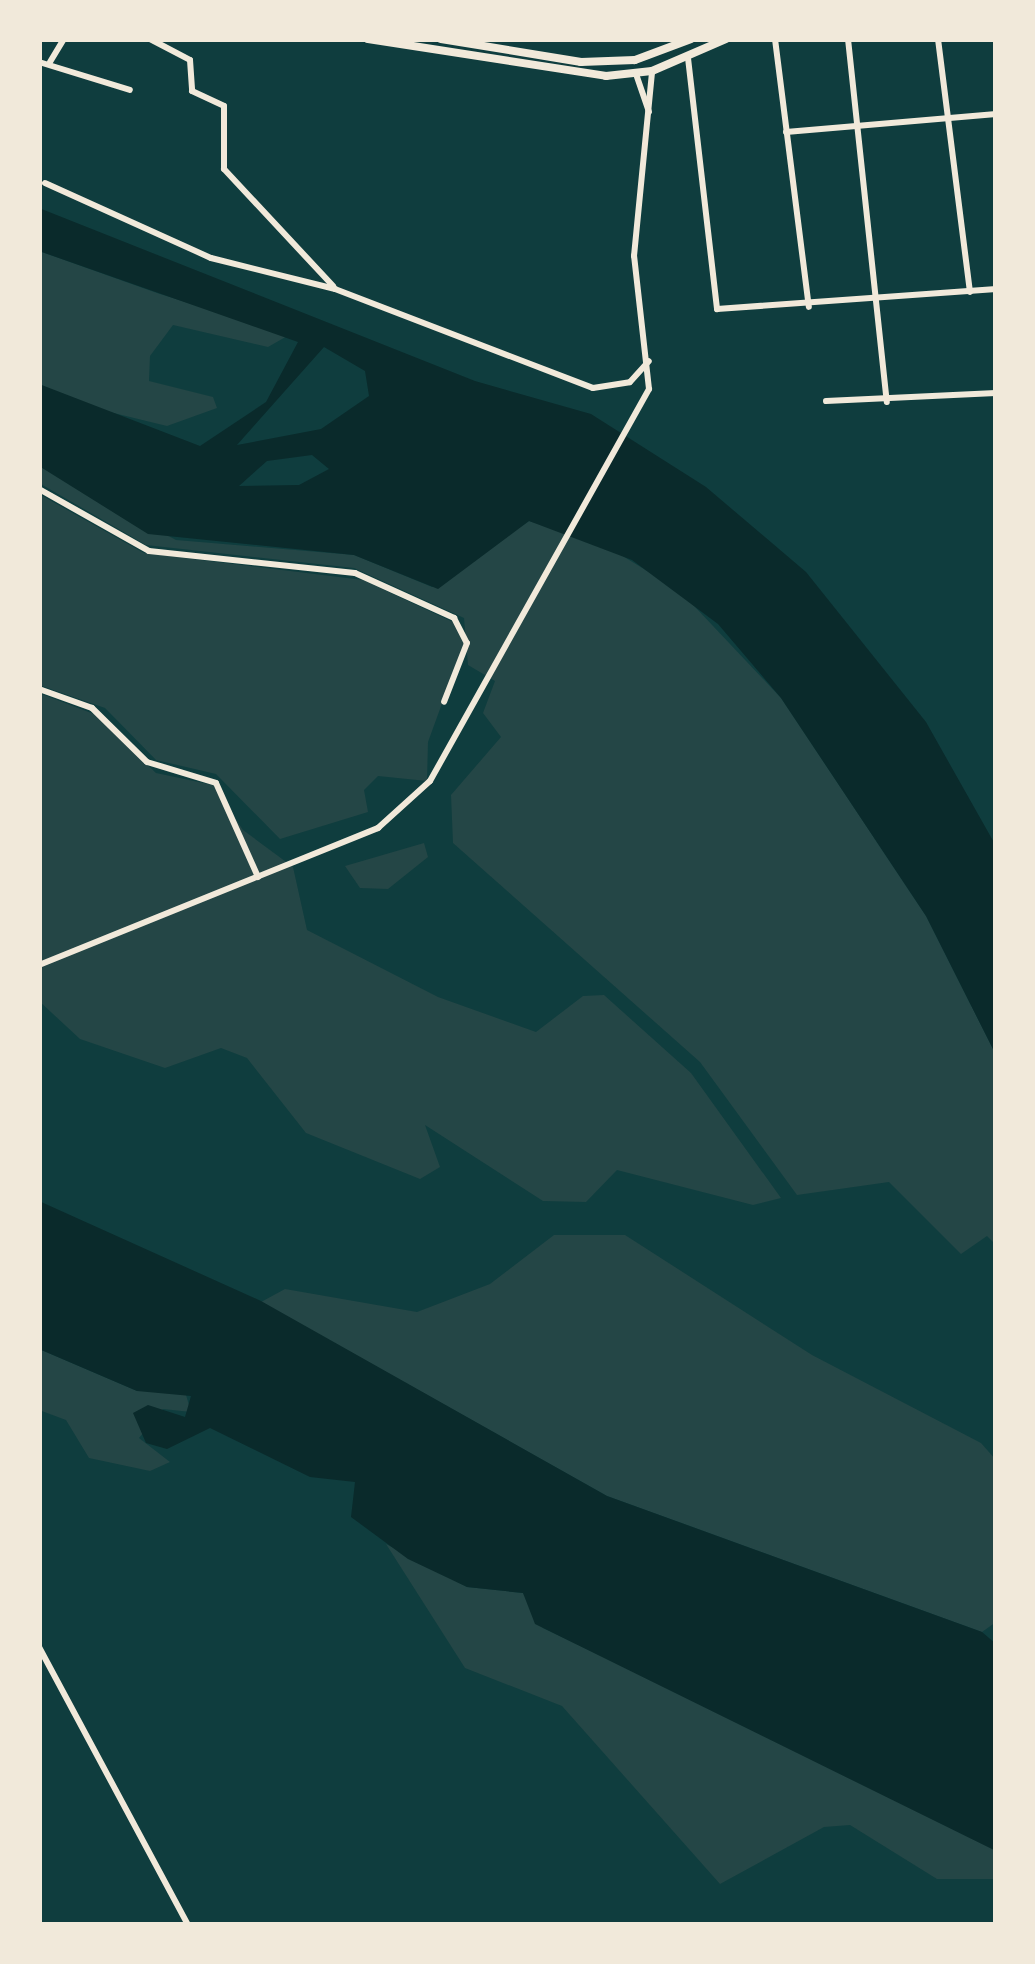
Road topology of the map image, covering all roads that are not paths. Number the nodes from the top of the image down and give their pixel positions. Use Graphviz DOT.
graph roads {
  1 [pos="64,39"];
  2 [pos="150,39"];
  3 [pos="368,39"];
  4 [pos="441,39"];
  5 [pos="726,39"];
  6 [pos="775,39"];
  7 [pos="848,39"];
  8 [pos="938,39"];
  9 [pos="687,40"];
  10 [pos="688,58"];
  11 [pos="39,62"];
  12 [pos="50,62"];
  13 [pos="652,71"];
  14 [pos="636,74"];
  15 [pos="130,90"];
  16 [pos="649,112"];
  17 [pos="996,114"];
  18 [pos="950,120"];
  19 [pos="856,126"];
  20 [pos="786,132"];
  21 [pos="45,183"];
  22 [pos="335,289"];
  23 [pos="996,289"];
  24 [pos="970,292"];
  25 [pos="874,303"];
  26 [pos="809,307"];
  27 [pos="649,361"];
  28 [pos="996,393"];
  29 [pos="826,401"];
  30 [pos="886,402"];
  31 [pos="39,489"];
  32 [pos="39,688"];
  33 [pos="444,702"];
  34 [pos="258,877"];
  35 [pos="39,964"];
  36 [pos="39,1647"];
  37 [pos="188,1925"];
  1 -- 12 [label="street"];
  2 -- 22 [label="street"];
  3 -- 14 [label="main road"];
  4 -- 9 [label="main road"];
  5 -- 10 [label="main road"];
  6 -- 20 [label="street"];
  7 -- 19 [label="street"];
  8 -- 18 [label="street"];
  10 -- 13 [label="main road"];
  10 -- 26 [label="street"];
  11 -- 12 [label="street"];
  12 -- 15 [label="street"];
  13 -- 14 [label="main road"];
  13 -- 16 [label="street"];
  14 -- 16 [label="street"];
  16 -- 27 [label="street"];
  17 -- 18 [label="street"];
  18 -- 19 [label="street"];
  18 -- 24 [label="street"];
  19 -- 20 [label="street"];
  19 -- 25 [label="street"];
  20 -- 26 [label="street"];
  21 -- 22 [label="street"];
  22 -- 27 [label="street"];
  23 -- 24 [label="street"];
  24 -- 25 [label="street"];
  25 -- 26 [label="street"];
  25 -- 30 [label="street"];
  27 -- 34 [label="street"];
  28 -- 30 [label="street"];
  29 -- 30 [label="street"];
  31 -- 33 [label="street"];
  32 -- 34 [label="street"];
  34 -- 35 [label="street"];
  36 -- 37 [label="street"];
}
